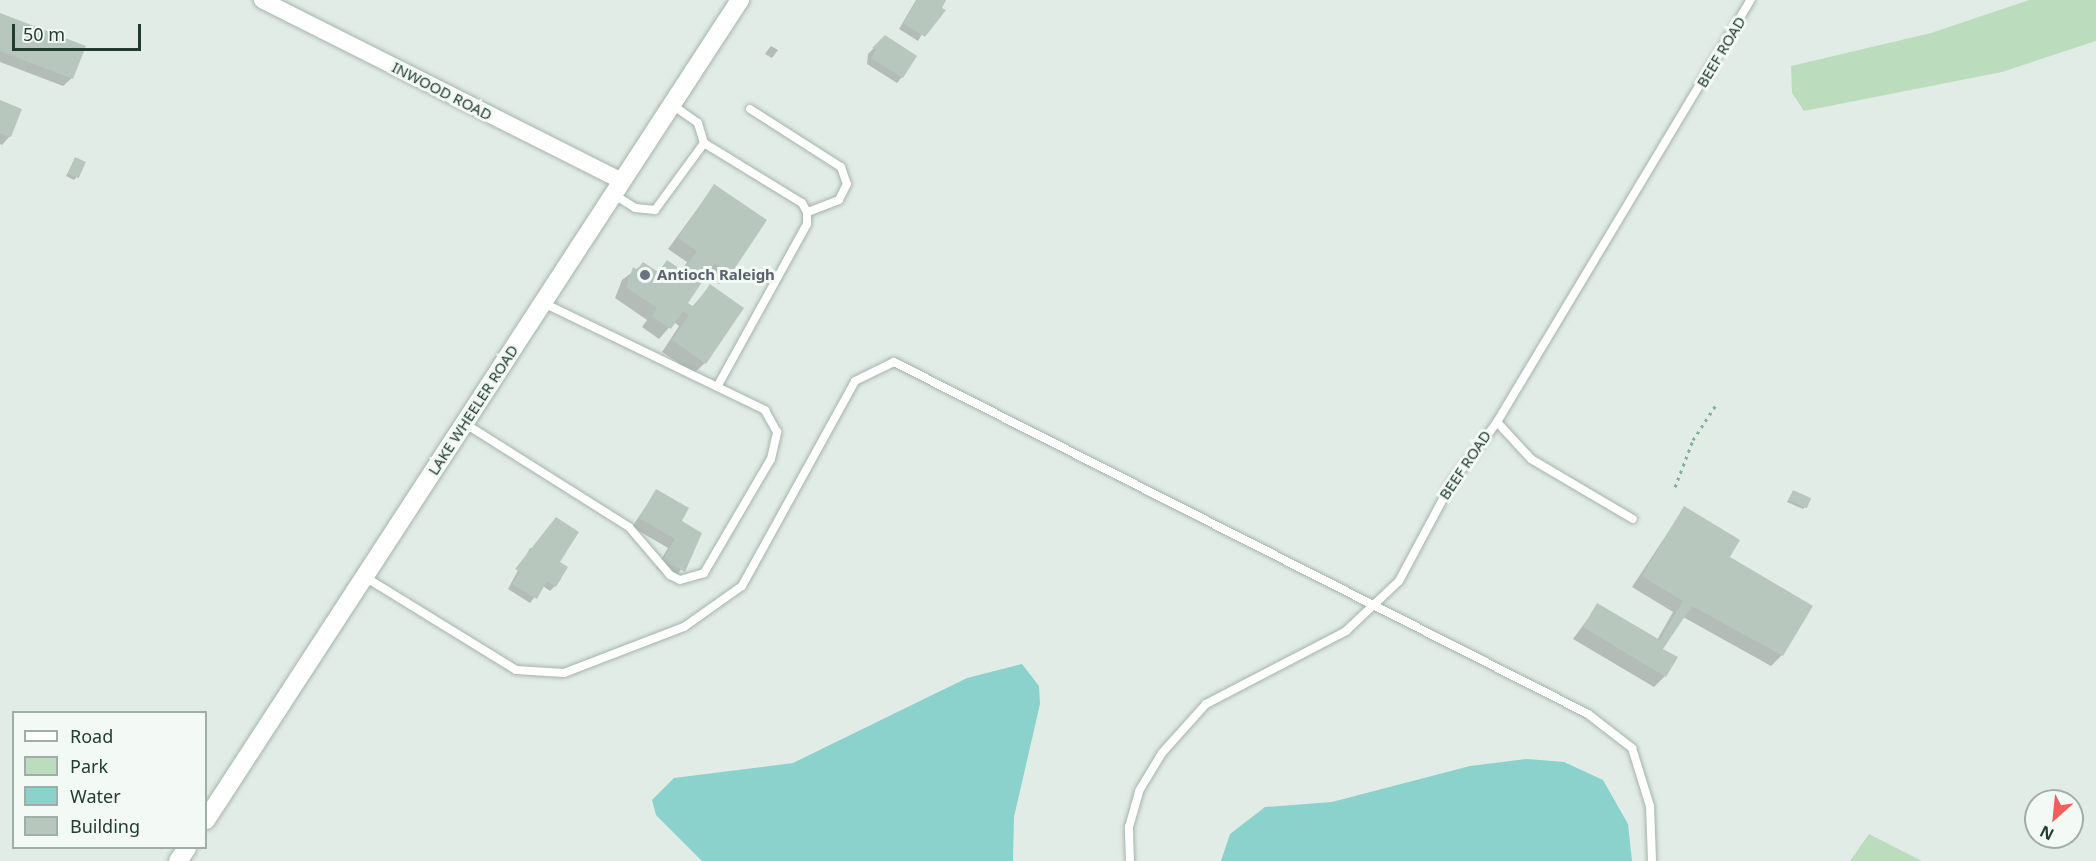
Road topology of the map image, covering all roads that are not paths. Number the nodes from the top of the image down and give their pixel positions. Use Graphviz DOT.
graph roads {
  1 [pos="262,0"];
  2 [pos="740,0"];
  3 [pos="1751,0"];
  4 [pos="672,105"];
  5 [pos="750,109"];
  6 [pos="704,142"];
  7 [pos="618,188"];
  8 [pos="807,212"];
  9 [pos="542,302"];
  10 [pos="717,387"];
  11 [pos="1497,422"];
  12 [pos="464,423"];
  13 [pos="1633,519"];
  14 [pos="365,577"];
  15 [pos="1376,606"];
  16 [pos="207,818"];
  17 [pos="1130,861"];
  18 [pos="1652,861"];
  1 -- 7 [label="street, INWOOD ROAD"];
  2 -- 4 [label="street, LAKE WHEELER ROAD"];
  3 -- 11 [label="lane, BEEF ROAD"];
  4 -- 6 [label="lane"];
  4 -- 7 [label="street, LAKE WHEELER ROAD"];
  5 -- 8 [label="lane"];
  6 -- 7 [label="lane"];
  6 -- 8 [label="lane"];
  7 -- 9 [label="street, LAKE WHEELER ROAD"];
  8 -- 10 [label="lane"];
  9 -- 10 [label="lane"];
  9 -- 12 [label="street, LAKE WHEELER ROAD"];
  10 -- 12 [label="lane"];
  11 -- 13 [label="lane"];
  11 -- 15 [label="lane, BEEF ROAD"];
  12 -- 14 [label="street, LAKE WHEELER ROAD"];
  14 -- 15 [label="lane"];
  14 -- 16 [label="street, LAKE WHEELER ROAD"];
  15 -- 17 [label="lane, BEEF ROAD"];
  15 -- 18 [label="lane"];
}
